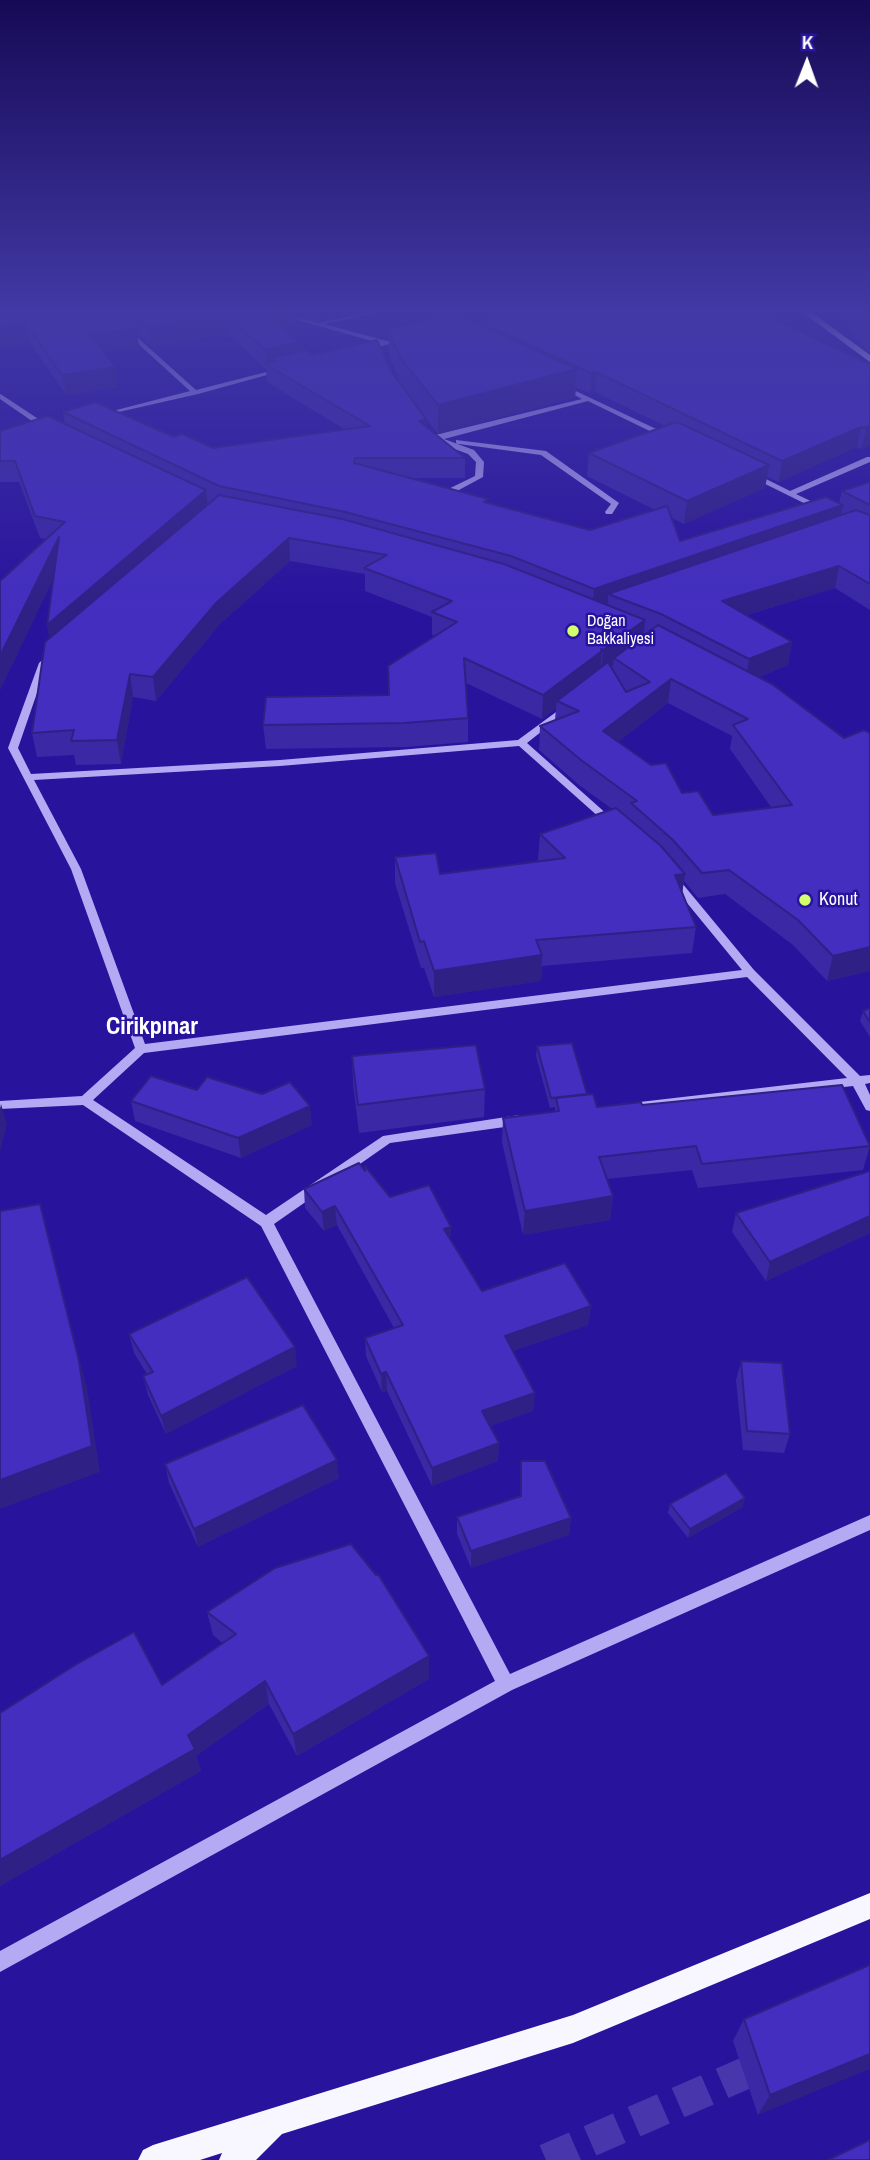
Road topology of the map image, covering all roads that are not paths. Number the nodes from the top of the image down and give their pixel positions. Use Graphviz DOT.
graph roads {
  1 [pos="20,410"];
  2 [pos="123,410"];
  3 [pos="547,410"];
  4 [pos="611,410"];
  5 [pos="88,418"];
  6 [pos="47,428"];
  7 [pos="60,429"];
  8 [pos="427,429"];
  9 [pos="35,430"];
  10 [pos="435,439"];
  11 [pos="677,440"];
  12 [pos="870,459"];
  13 [pos="740,470"];
  14 [pos="791,494"];
  15 [pos="438,497"];
  16 [pos="609,512"];
  17 [pos="832,515"];
  18 [pos="64,645"];
  19 [pos="578,699"];
  20 [pos="521,743"];
  21 [pos="28,777"];
  22 [pos="623,832"];
  23 [pos="664,867"];
  24 [pos="750,973"];
  25 [pos="141,1049"];
  26 [pos="863,1080"];
  27 [pos="85,1100"];
  28 [pos="0,1105"];
  29 [pos="870,1107"];
  30 [pos="622,1108"];
  31 [pos="539,1117"];
  32 [pos="266,1222"];
  33 [pos="870,1522"];
  34 [pos="506,1684"];
  35 [pos="870,1906"];
  36 [pos="0,1962"];
  37 [pos="274,2123"];
  38 [pos="153,2160"];
  39 [pos="234,2160"];
  1 -- 6 [label="street"];
  2 -- 5 [label="street"];
  3 -- 10 [label="street"];
  4 -- 11 [label="street"];
  6 -- 7 [label="street"];
  6 -- 9 [label="street"];
  8 -- 10 [label="street"];
  10 -- 15 [label="street"];
  10 -- 16 [label="street"];
  12 -- 14 [label="street"];
  13 -- 14 [label="street"];
  14 -- 17 [label="street"];
  18 -- 21 [label="street"];
  19 -- 20 [label="street"];
  20 -- 21 [label="street"];
  20 -- 22 [label="street"];
  21 -- 25 [label="street"];
  23 -- 24 [label="street"];
  24 -- 25 [label="street"];
  24 -- 26 [label="street"];
  25 -- 27 [label="street"];
  26 -- 29 [label="street"];
  26 -- 30 [label="street"];
  27 -- 28 [label="street"];
  27 -- 32 [label="street"];
  31 -- 32 [label="street"];
  32 -- 34 [label="street"];
  33 -- 34 [label="street"];
  34 -- 36 [label="street"];
  35 -- 37 [label="main road"];
  37 -- 38 [label="main road"];
  37 -- 39 [label="main road"];
}
